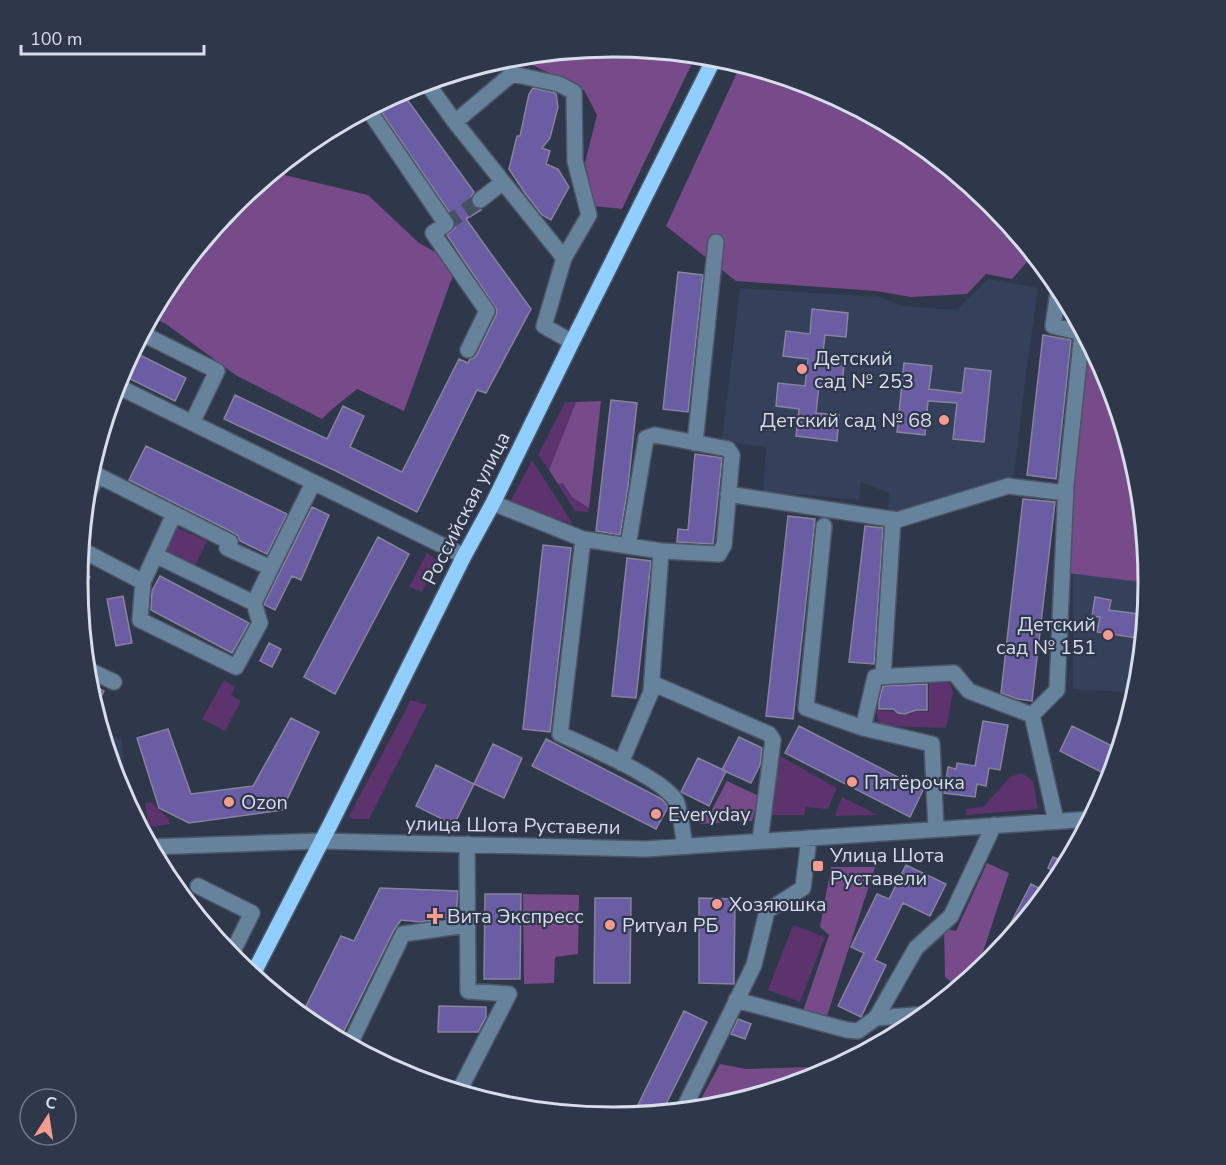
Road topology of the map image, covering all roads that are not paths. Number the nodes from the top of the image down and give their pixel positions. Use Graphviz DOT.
graph roads {
  1 [pos="710,66"];
  2 [pos="432,90"];
  3 [pos="372,115"];
  4 [pos="455,122"];
  5 [pos="503,182"];
  6 [pos="480,200"];
  7 [pos="716,242"];
  8 [pos="564,258"];
  9 [pos="1057,302"];
  10 [pos="1074,331"];
  11 [pos="149,337"];
  12 [pos="572,342"];
  13 [pos="1081,344"];
  14 [pos="468,350"];
  15 [pos="125,390"];
  16 [pos="192,423"];
  17 [pos="695,443"];
  18 [pos="99,476"];
  19 [pos="314,483"];
  20 [pos="1066,493"];
  21 [pos="728,494"];
  22 [pos="493,503"];
  23 [pos="174,514"];
  24 [pos="893,519"];
  25 [pos="824,526"];
  26 [pos="583,539"];
  27 [pos="628,546"];
  28 [pos="661,551"];
  29 [pos="89,554"];
  30 [pos="155,555"];
  31 [pos="464,556"];
  32 [pos="271,568"];
  33 [pos="143,582"];
  34 [pos="254,603"];
  35 [pos="96,673"];
  36 [pos="883,676"];
  37 [pos="114,682"];
  38 [pos="652,683"];
  39 [pos="1032,715"];
  40 [pos="863,728"];
  41 [pos="621,763"];
  42 [pos="1082,820"];
  43 [pos="1056,821"];
  44 [pos="994,825"];
  45 [pos="936,829"];
  46 [pos="809,838"];
  47 [pos="321,841"];
  48 [pos="760,841"];
  49 [pos="467,844"];
  50 [pos="685,846"];
  51 [pos="159,847"];
  52 [pos="198,886"];
  53 [pos="468,925"];
  54 [pos="235,947"];
  55 [pos="256,968"];
  56 [pos="736,1000"];
  57 [pos="910,1015"];
  58 [pos="876,1018"];
  59 [pos="352,1039"];
  60 [pos="462,1085"];
  61 [pos="686,1103"];
  1 -- 12 [label="main road, Российская улица"];
  2 -- 4 [label="street"];
  3 -- 14 [label="street"];
  4 -- 5 [label="street"];
  4 -- 8 [label="street"];
  5 -- 6 [label="street"];
  5 -- 8 [label="street"];
  7 -- 17 [label="street"];
  8 -- 12 [label="street"];
  9 -- 10 [label="street"];
  11 -- 16 [label="street"];
  12 -- 22 [label="main road, Российская улица"];
  13 -- 20 [label="street"];
  15 -- 16 [label="street"];
  16 -- 19 [label="street"];
  17 -- 21 [label="street"];
  17 -- 27 [label="street"];
  18 -- 23 [label="street"];
  19 -- 31 [label="street"];
  19 -- 32 [label="street"];
  20 -- 24 [label="street"];
  20 -- 39 [label="street"];
  21 -- 24 [label="street"];
  21 -- 28 [label="street"];
  22 -- 26 [label="street"];
  22 -- 31 [label="main road, Российская улица"];
  23 -- 30 [label="street"];
  23 -- 32 [label="street"];
  24 -- 36 [label="street"];
  25 -- 40 [label="street"];
  26 -- 27 [label="street"];
  26 -- 41 [label="street"];
  27 -- 28 [label="street"];
  28 -- 38 [label="street"];
  29 -- 33 [label="street"];
  30 -- 33 [label="street"];
  30 -- 34 [label="street"];
  31 -- 47 [label="main road, Российская улица"];
  32 -- 34 [label="street"];
  33 -- 34 [label="street"];
  35 -- 37 [label="street"];
  36 -- 39 [label="street"];
  36 -- 40 [label="street"];
  38 -- 41 [label="street"];
  38 -- 48 [label="street"];
  39 -- 43 [label="street"];
  40 -- 45 [label="street"];
  41 -- 50 [label="street"];
  42 -- 43 [label="street, улица Шота Руставели"];
  43 -- 44 [label="street, улица Шота Руставели"];
  44 -- 45 [label="street, улица Шота Руставели"];
  44 -- 58 [label="street"];
  45 -- 46 [label="street, улица Шота Руставели"];
  46 -- 48 [label="street, улица Шота Руставели"];
  46 -- 56 [label="street"];
  47 -- 49 [label="street, улица Шота Руставели"];
  47 -- 51 [label="street, улица Шота Руставели"];
  47 -- 55 [label="main road, Российская улица"];
  48 -- 50 [label="street, улица Шота Руставели"];
  49 -- 50 [label="street, улица Шота Руставели"];
  49 -- 53 [label="street"];
  52 -- 54 [label="street"];
  53 -- 59 [label="street"];
  53 -- 60 [label="street"];
  56 -- 58 [label="street"];
  56 -- 61 [label="street"];
  57 -- 58 [label="street"];
}
